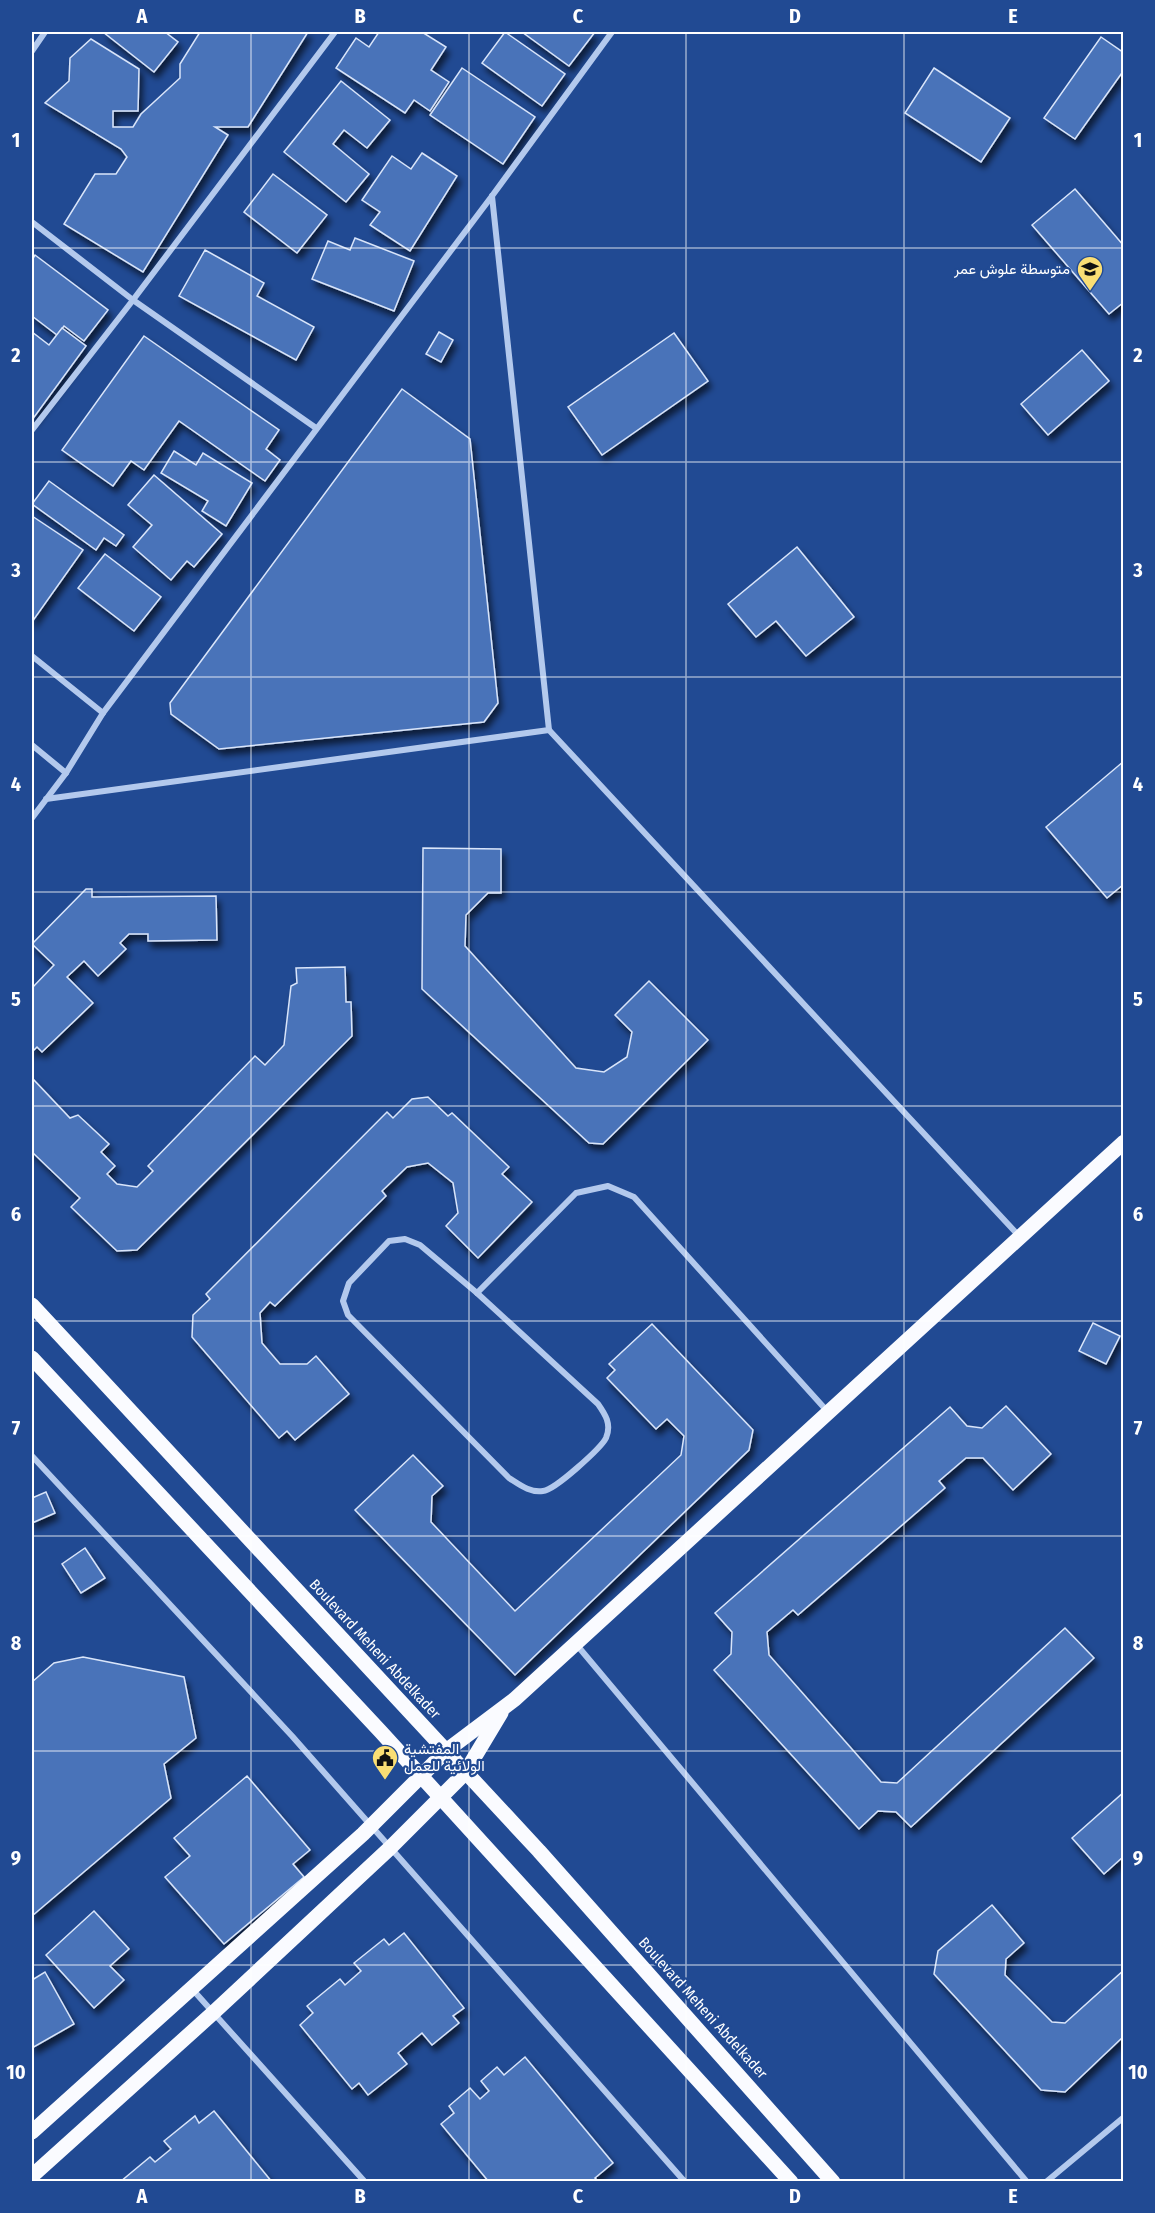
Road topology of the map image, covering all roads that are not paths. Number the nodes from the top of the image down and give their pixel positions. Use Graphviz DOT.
graph roads {
  1 [pos="45,32"];
  2 [pos="335,32"];
  3 [pos="612,32"];
  4 [pos="32,51"];
  5 [pos="492,195"];
  6 [pos="32,222"];
  7 [pos="133,300"];
  8 [pos="316,428"];
  9 [pos="32,430"];
  10 [pos="32,656"];
  11 [pos="103,714"];
  12 [pos="549,730"];
  13 [pos="32,745"];
  14 [pos="66,773"];
  15 [pos="46,799"];
  16 [pos="32,818"];
  17 [pos="1124,1142"];
  18 [pos="1020,1237"];
  19 [pos="477,1293"];
  20 [pos="32,1305"];
  21 [pos="32,1358"];
  22 [pos="828,1412"];
  23 [pos="32,1456"];
  24 [pos="575,1643"];
  25 [pos="504,1708"];
  26 [pos="446,1751"];
  27 [pos="465,1773"];
  28 [pos="421,1776"];
  29 [pos="440,1797"];
  30 [pos="371,1825"];
  31 [pos="390,1848"];
  32 [pos="191,1988"];
  33 [pos="213,2013"];
  34 [pos="1124,2117"];
  35 [pos="32,2132"];
  36 [pos="32,2176"];
  37 [pos="365,2181"];
  38 [pos="685,2181"];
  39 [pos="791,2181"];
  40 [pos="833,2181"];
  41 [pos="1027,2181"];
  42 [pos="1046,2181"];
  1 -- 4 [label="street"];
  2 -- 7 [label="street"];
  3 -- 5 [label="street"];
  5 -- 8 [label="street"];
  5 -- 12 [label="street"];
  6 -- 7 [label="street"];
  7 -- 8 [label="street"];
  7 -- 9 [label="street"];
  8 -- 11 [label="street"];
  10 -- 11 [label="street"];
  11 -- 14 [label="street"];
  12 -- 15 [label="street"];
  12 -- 18 [label="street"];
  13 -- 14 [label="street"];
  14 -- 15 [label="street"];
  15 -- 16 [label="street"];
  17 -- 18 [label="main road"];
  18 -- 22 [label="main road"];
  19 -- 19 [label="street"];
  19 -- 22 [label="street"];
  20 -- 26 [label="main road, Boulevard Meheni Abdelkader"];
  21 -- 28 [label="main road"];
  22 -- 24 [label="main road"];
  23 -- 30 [label="street"];
  24 -- 25 [label="main road"];
  24 -- 41 [label="street"];
  25 -- 26 [label="main road"];
  25 -- 27 [label="main road"];
  26 -- 27 [label="main road, Boulevard Meheni Abdelkader"];
  26 -- 28 [label="main road"];
  27 -- 29 [label="main road"];
  27 -- 40 [label="main road, Boulevard Meheni Abdelkader"];
  28 -- 29 [label="main road"];
  28 -- 30 [label="main road"];
  29 -- 31 [label="main road"];
  29 -- 39 [label="main road"];
  30 -- 31 [label="street"];
  30 -- 32 [label="main road"];
  31 -- 33 [label="main road"];
  31 -- 38 [label="street"];
  32 -- 33 [label="street"];
  32 -- 35 [label="main road"];
  33 -- 36 [label="main road"];
  33 -- 37 [label="street"];
  34 -- 42 [label="street"];
}
